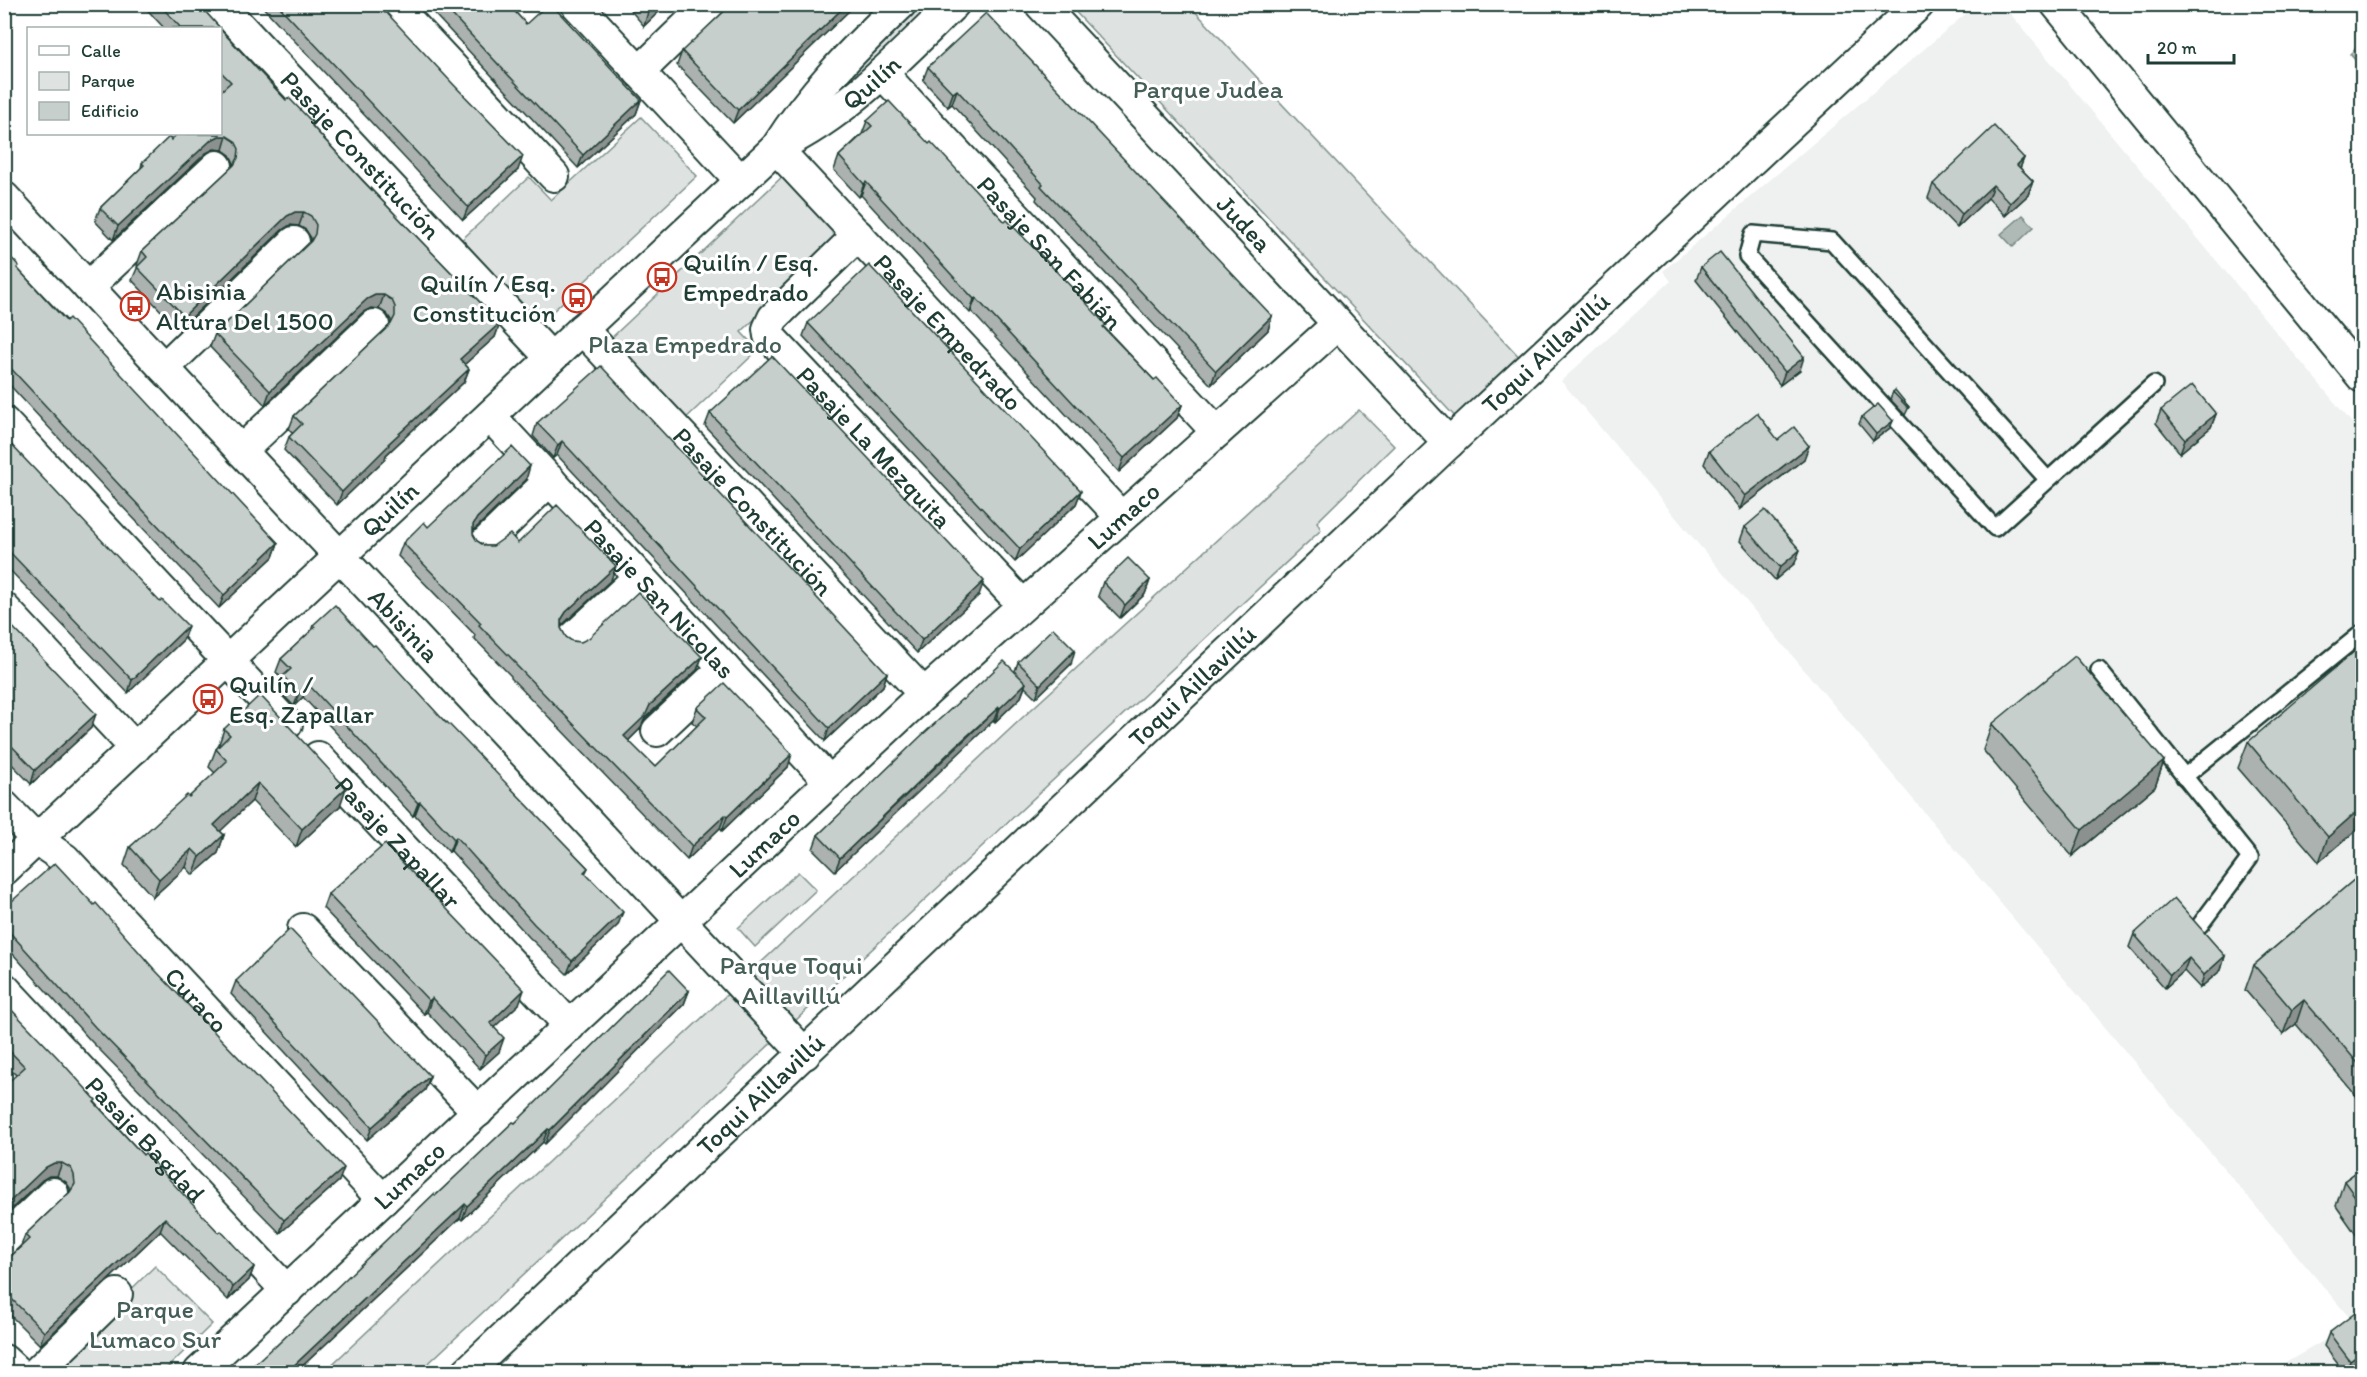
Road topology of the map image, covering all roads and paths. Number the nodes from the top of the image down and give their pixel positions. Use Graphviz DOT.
graph roads {
  1 [pos="219,4"];
  2 [pos="393,4"];
  3 [pos="576,4"];
  4 [pos="709,4"];
  5 [pos="901,4"];
  6 [pos="954,4"];
  7 [pos="1040,4"];
  8 [pos="1918,4"];
  9 [pos="2056,4"];
  10 [pos="639,72"];
  11 [pos="882,73"];
  12 [pos="776,148"];
  13 [pos="217,166"];
  14 [pos="554,176"];
  15 [pos="741,181"];
  16 [pos="4,197"];
  17 [pos="858,236"];
  18 [pos="294,242"];
  19 [pos="88,287"];
  20 [pos="1338,324"];
  21 [pos="374,325"];
  22 [pos="582,329"];
  23 [pos="551,358"];
  24 [pos="164,368"];
  25 [pos="2362,378"];
  26 [pos="2154,384"];
  27 [pos="490,416"];
  28 [pos="4,422"];
  29 [pos="1217,432"];
  30 [pos="1449,443"];
  31 [pos="241,451"];
  32 [pos="550,480"];
  33 [pos="2048,480"];
  34 [pos="1121,518"];
  35 [pos="485,543"];
  36 [pos="340,556"];
  37 [pos="639,577"];
  38 [pos="1023,605"];
  39 [pos="4,608"];
  40 [pos="2362,633"];
  41 [pos="573,638"];
  42 [pos="227,661"];
  43 [pos="724,668"];
  44 [pos="2099,670"];
  45 [pos="924,694"];
  46 [pos="657,731"];
  47 [pos="135,748"];
  48 [pos="2184,777"];
  49 [pos="830,782"];
  50 [pos="4,806"];
  51 [pos="36,840"];
  52 [pos="4,870"];
  53 [pos="681,922"];
  54 [pos="2200,925"];
  55 [pos="303,929"];
  56 [pos="4,988"];
  57 [pos="570,1026"];
  58 [pos="805,1054"];
  59 [pos="478,1112"];
  60 [pos="53,1193"];
  61 [pos="383,1200"];
  62 [pos="4,1240"];
  63 [pos="287,1291"];
  64 [pos="117,1294"];
  65 [pos="4,1360"];
  66 [pos="16,1372"];
  67 [pos="37,1372"];
  68 [pos="199,1372"];
  69 [pos="467,1372"];
  1 -- 23 [label="street, Pasaje Constitución"];
  2 -- 14 [label="street"];
  3 -- 10 [label="street"];
  4 -- 10 [label="street"];
  5 -- 12 [label="street, Quilín"];
  6 -- 11 [label="street, Quilín"];
  7 -- 20 [label="street, Judea"];
  8 -- 30 [label="street, Toqui Aillavillú"];
  9 -- 25 [label="street"];
  10 -- 15 [label="street"];
  11 -- 12 [label="street, Quilín"];
  11 -- 29 [label="street, Pasaje San Fabián"];
  12 -- 15 [label="street, Quilín"];
  12 -- 17 [label="street, Pasaje Empedrado"];
  13 -- 19 [label="street"];
  15 -- 22 [label="street, Quilín"];
  16 -- 19 [label="street, Abisinia"];
  17 -- 34 [label="street, Pasaje Empedrado"];
  17 -- 38 [label="street, Pasaje La Mezquita"];
  18 -- 24 [label="street"];
  19 -- 24 [label="street, Abisinia"];
  20 -- 29 [label="street, Lumaco"];
  20 -- 30 [label="street, Judea"];
  21 -- 31 [label="street"];
  22 -- 23 [label="street, Quilín"];
  22 -- 45 [label="street, Pasaje Constitución"];
  23 -- 27 [label="street, Quilín"];
  24 -- 31 [label="street, Abisinia"];
  26 -- 33 [label="lane"];
  27 -- 32 [label="street, Pasaje San Nicolas"];
  27 -- 36 [label="street, Quilín"];
  28 -- 42 [label="street, Pasaje Zapallar"];
  29 -- 34 [label="street, Lumaco"];
  30 -- 58 [label="street, Toqui Aillavillú"];
  31 -- 36 [label="street, Abisinia"];
  32 -- 35 [label="street"];
  32 -- 37 [label="street, Pasaje San Nicolas"];
  33 -- 33 [label="lane"];
  34 -- 38 [label="street, Lumaco"];
  36 -- 42 [label="street, Quilín"];
  36 -- 53 [label="street, Abisinia"];
  37 -- 41 [label="street"];
  37 -- 43 [label="street, Pasaje San Nicolas"];
  38 -- 45 [label="street, Lumaco"];
  39 -- 47 [label="street"];
  40 -- 48 [label="lane"];
  42 -- 47 [label="street, Quilín"];
  42 -- 57 [label="street, Pasaje Zapallar"];
  43 -- 46 [label="street"];
  43 -- 49 [label="street, Pasaje San Nicolas"];
  44 -- 48 [label="lane"];
  45 -- 49 [label="street, Lumaco"];
  47 -- 51 [label="street, Quilín"];
  48 -- 54 [label="lane"];
  49 -- 53 [label="street, Lumaco"];
  50 -- 51 [label="street, Curaco"];
  51 -- 52 [label="street, Quilín"];
  51 -- 61 [label="street, Curaco"];
  53 -- 57 [label="street, Lumaco"];
  53 -- 58 [label="street, Abisinia"];
  55 -- 59 [label="street"];
  56 -- 63 [label="street, Pasaje Bagdad"];
  57 -- 59 [label="street, Lumaco"];
  58 -- 69 [label="street, Toqui Aillavillú"];
  59 -- 61 [label="street, Lumaco"];
  60 -- 62 [label="street"];
  61 -- 63 [label="street, Lumaco"];
  63 -- 68 [label="street, Lumaco"];
  64 -- 67 [label="street"];
  65 -- 66 [label="street"];
}
